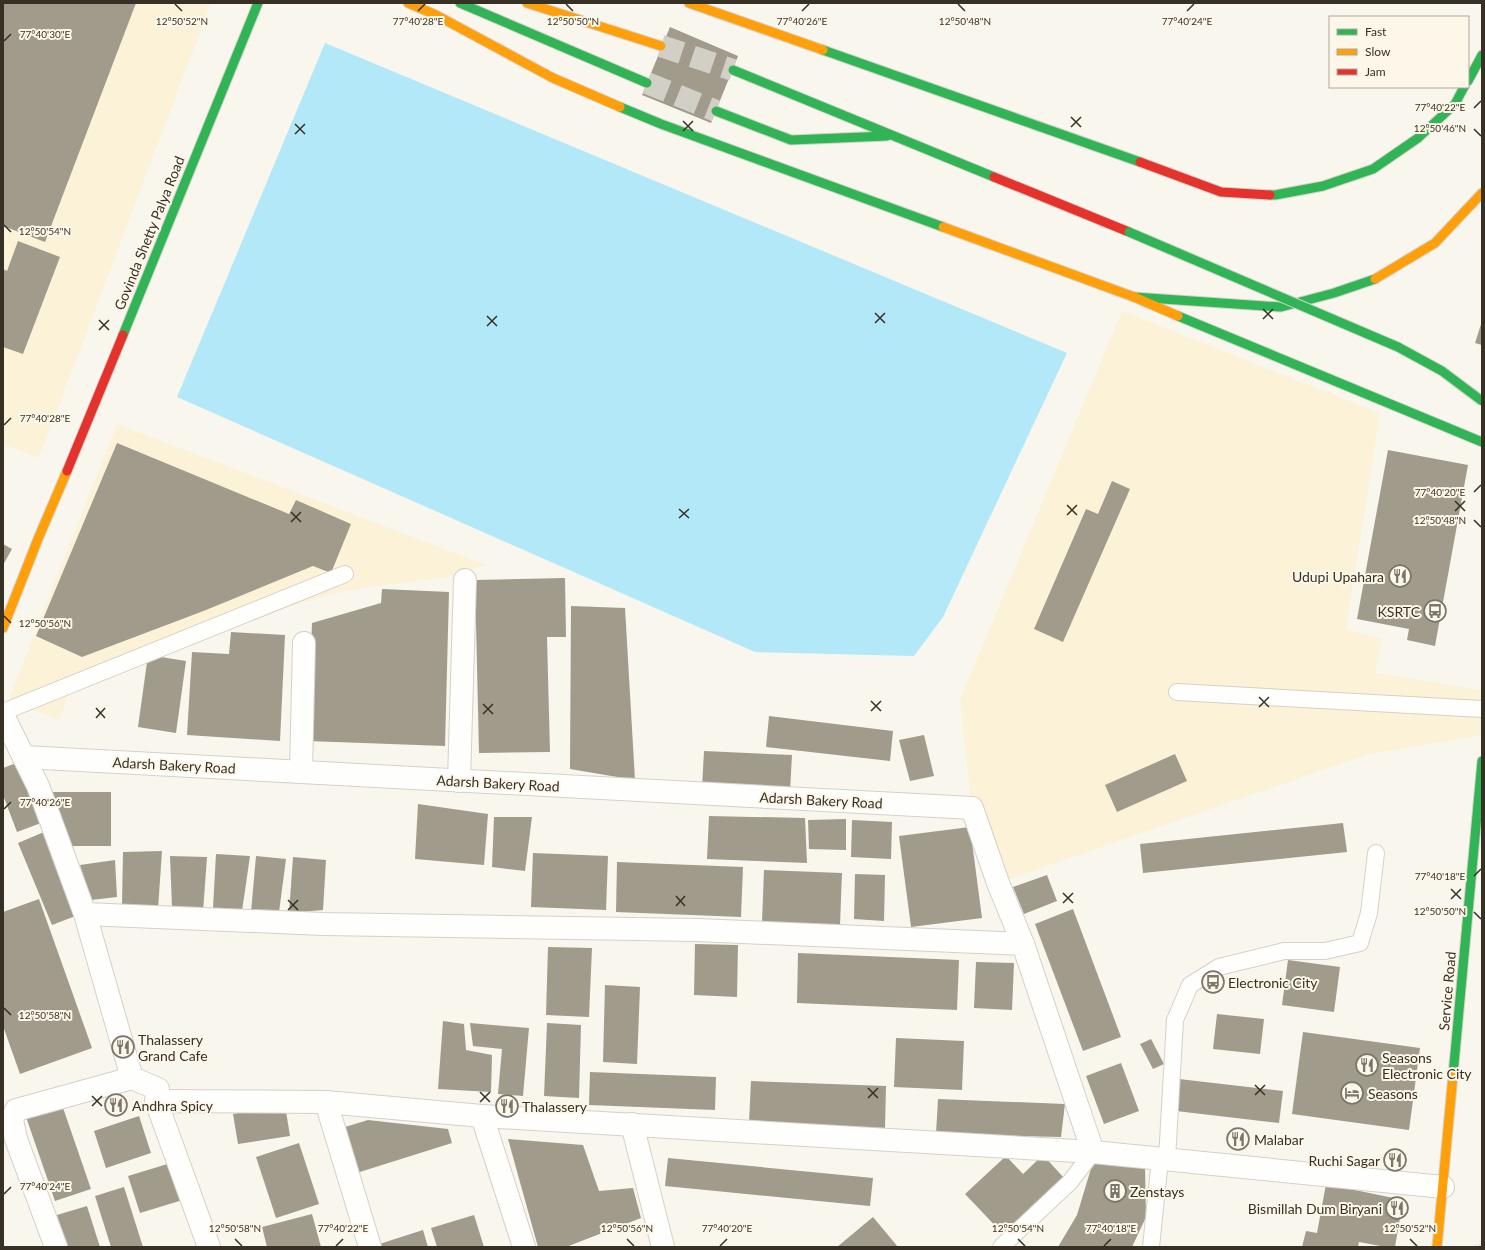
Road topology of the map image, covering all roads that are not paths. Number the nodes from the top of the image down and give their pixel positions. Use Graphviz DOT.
graph roads {
  1 [pos="258,3"];
  2 [pos="408,3"];
  3 [pos="460,3"];
  4 [pos="526,3"];
  5 [pos="689,3"];
  6 [pos="661,46"];
  7 [pos="1482,55"];
  8 [pos="733,70"];
  9 [pos="1469,79"];
  10 [pos="647,83"];
  11 [pos="1463,88"];
  12 [pos="716,111"];
  13 [pos="894,135"];
  14 [pos="1482,193"];
  15 [pos="1134,297"];
  16 [pos="1482,401"];
  17 [pos="1482,442"];
  18 [pos="345,574"];
  19 [pos="465,580"];
  20 [pos="3,628"];
  21 [pos="304,643"];
  22 [pos="1177,692"];
  23 [pos="1482,709"];
  24 [pos="3,713"];
  25 [pos="24,757"];
  26 [pos="1482,762"];
  27 [pos="301,772"];
  28 [pos="459,781"];
  29 [pos="1376,853"];
  30 [pos="85,914"];
  31 [pos="1022,944"];
  32 [pos="132,1078"];
  33 [pos="156,1101"];
  34 [pos="326,1102"];
  35 [pos="482,1116"];
  36 [pos="632,1124"];
  37 [pos="1093,1152"];
  38 [pos="1164,1159"];
  39 [pos="1443,1187"];
  40 [pos="56,1247"];
  41 [pos="209,1247"];
  42 [pos="370,1247"];
  43 [pos="524,1247"];
  44 [pos="663,1247"];
  45 [pos="1001,1247"];
  46 [pos="1151,1247"];
  47 [pos="1437,1247"];
  1 -- 20 [label="main road, Govinda Shetty Palya Road"];
  2 -- 15 [label="main road"];
  3 -- 10 [label="main road"];
  4 -- 6 [label="main road"];
  5 -- 11 [label="main road"];
  7 -- 9 [label="main road"];
  8 -- 13 [label="main road"];
  12 -- 13 [label="main road"];
  13 -- 16 [label="main road, bridge"];
  14 -- 15 [label="main road"];
  15 -- 17 [label="main road"];
  18 -- 24 [label="lane"];
  19 -- 28 [label="street"];
  21 -- 27 [label="street"];
  22 -- 23 [label="lane"];
  24 -- 25 [label="street"];
  25 -- 27 [label="street, Adarsh Bakery Road"];
  25 -- 30 [label="street"];
  26 -- 39 [label="main road, Service Road"];
  27 -- 28 [label="street, Adarsh Bakery Road"];
  28 -- 31 [label="street, Adarsh Bakery Road"];
  29 -- 38 [label="lane"];
  30 -- 31 [label="street"];
  30 -- 32 [label="street"];
  31 -- 37 [label="street"];
  32 -- 33 [label="street"];
  32 -- 40 [label="street"];
  33 -- 34 [label="street"];
  33 -- 41 [label="street"];
  34 -- 35 [label="street"];
  34 -- 42 [label="street"];
  35 -- 36 [label="street"];
  35 -- 43 [label="street"];
  36 -- 37 [label="street"];
  36 -- 44 [label="street"];
  37 -- 38 [label="street"];
  37 -- 45 [label="lane"];
  38 -- 39 [label="street"];
  38 -- 46 [label="lane"];
  39 -- 47 [label="main road, Service Road"];
}
